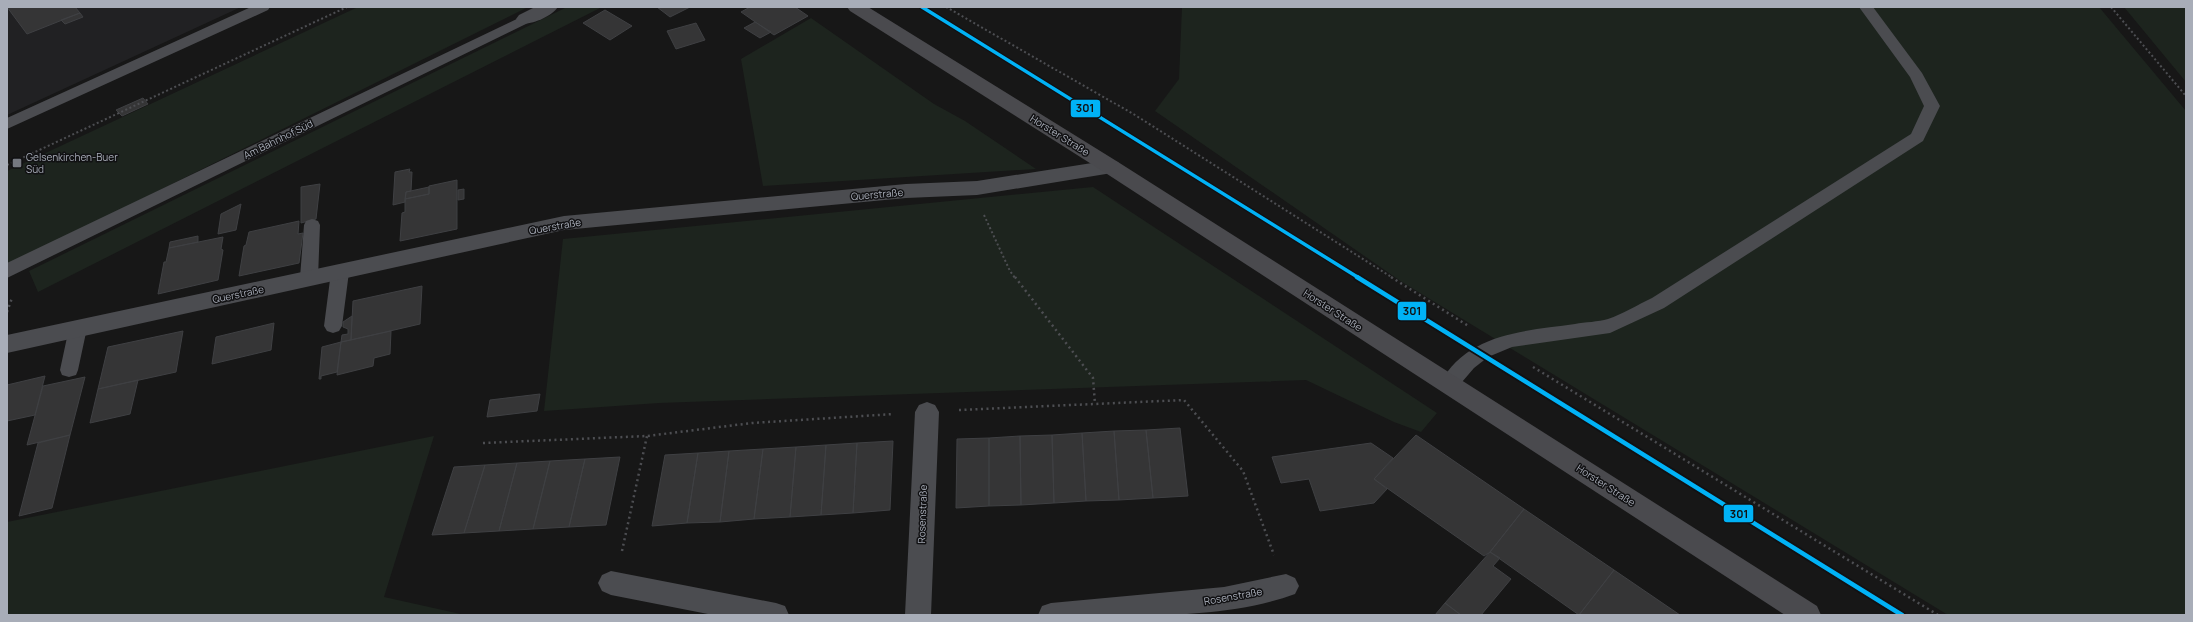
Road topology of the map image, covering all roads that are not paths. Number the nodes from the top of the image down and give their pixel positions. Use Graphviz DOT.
graph roads {
  1 [pos="263,7"];
  2 [pos="549,7"];
  3 [pos="856,7"];
  4 [pos="1866,7"];
  5 [pos="525,19"];
  6 [pos="7,124"];
  7 [pos="1111,167"];
  8 [pos="312,225"];
  9 [pos="7,271"];
  10 [pos="340,272"];
  11 [pos="309,278"];
  12 [pos="333,326"];
  13 [pos="78,328"];
  14 [pos="7,344"];
  15 [pos="69,370"];
  16 [pos="1449,384"];
  17 [pos="927,412"];
  18 [pos="611,583"];
  19 [pos="1286,586"];
  20 [pos="1156,610"];
  21 [pos="776,615"];
  22 [pos="918,615"];
  23 [pos="1051,615"];
  24 [pos="1808,615"];
  1 -- 6 [label="lane"];
  2 -- 5 [label="street, Am Bahnhof Süd"];
  3 -- 7 [label="main road, Horster Straße"];
  4 -- 16 [label="lane"];
  5 -- 9 [label="lane, Am Bahnhof Süd"];
  7 -- 10 [label="street, Querstraße"];
  7 -- 16 [label="main road, Horster Straße"];
  8 -- 11 [label="lane"];
  10 -- 11 [label="street, Querstraße"];
  10 -- 12 [label="lane"];
  11 -- 13 [label="street, Querstraße"];
  13 -- 14 [label="street, Querstraße"];
  13 -- 15 [label="lane"];
  16 -- 24 [label="main road, Horster Straße"];
  17 -- 22 [label="street, Rosenstraße"];
  18 -- 21 [label="street"];
  19 -- 20 [label="street, Rosenstraße"];
  20 -- 23 [label="street, Rosenstraße"];
}
